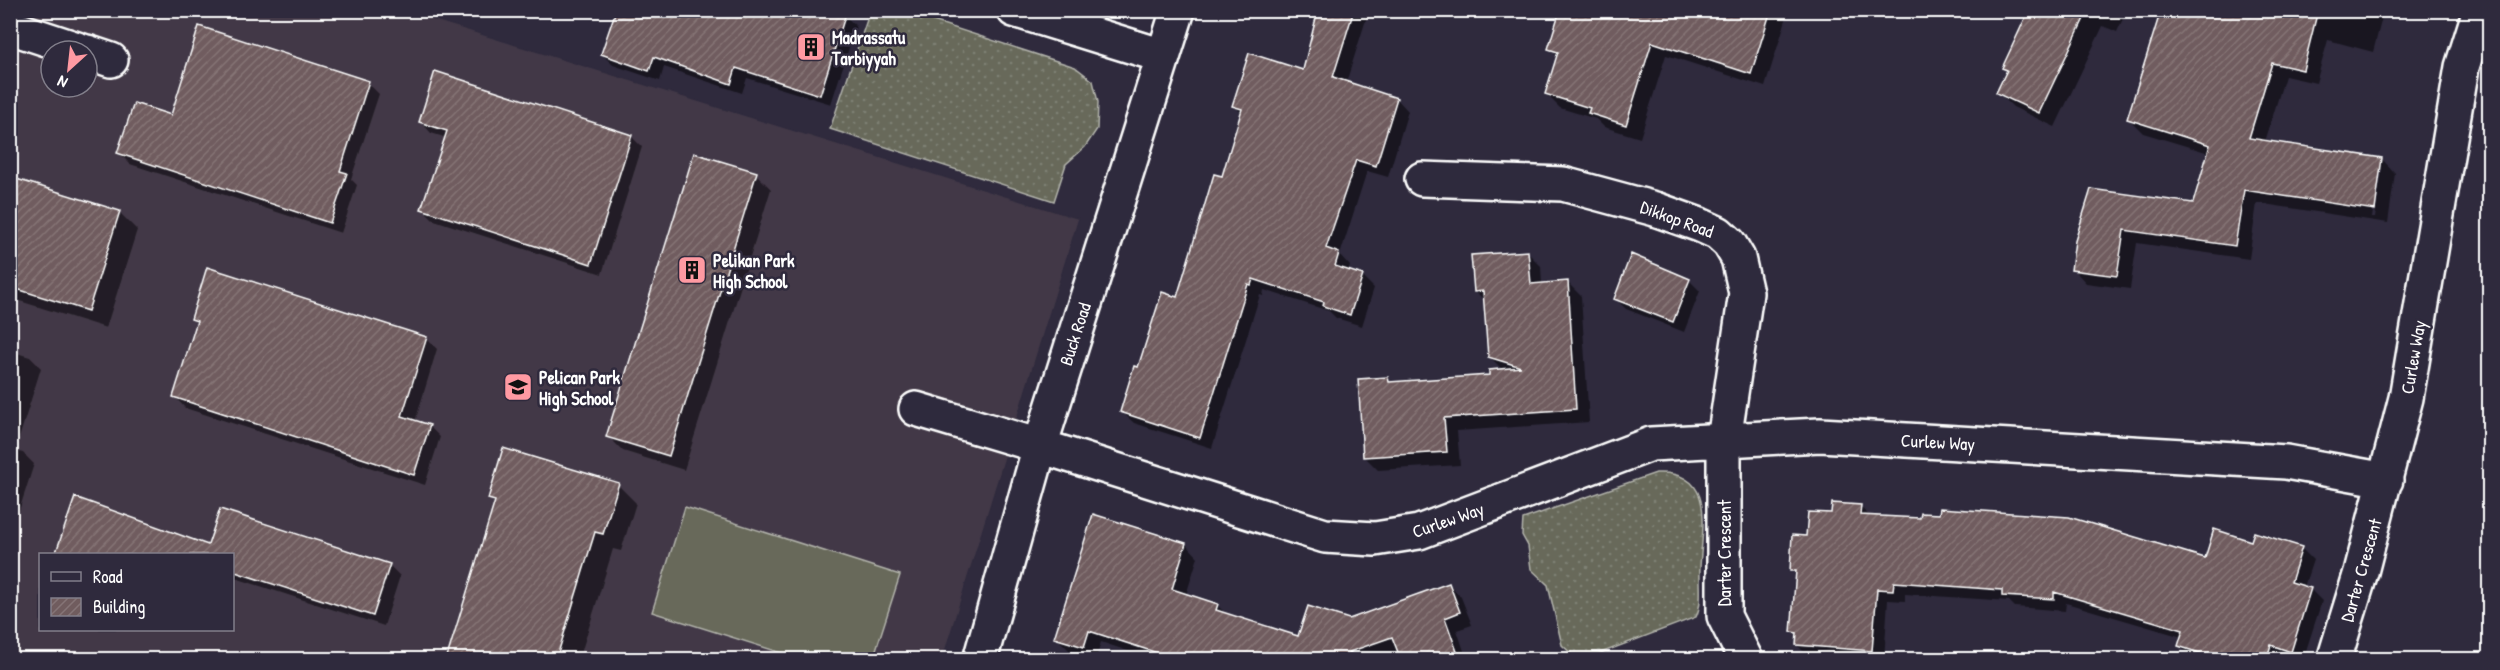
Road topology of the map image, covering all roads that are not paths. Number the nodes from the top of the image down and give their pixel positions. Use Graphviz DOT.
graph roads {
  1 [pos="1014,10"];
  2 [pos="1178,10"];
  3 [pos="2480,10"];
  4 [pos="10,27"];
  5 [pos="47,39"];
  6 [pos="1163,56"];
  7 [pos="1422,179"];
  8 [pos="915,409"];
  9 [pos="1724,440"];
  10 [pos="1040,446"];
  11 [pos="2386,480"];
  12 [pos="980,660"];
  13 [pos="1746,660"];
  14 [pos="2334,660"];
  1 -- 6 [label="street"];
  2 -- 6 [label="street, Buck Road"];
  3 -- 11 [label="street, Curlew Way"];
  4 -- 5 [label="street"];
  6 -- 10 [label="street, Buck Road"];
  7 -- 9 [label="street, Dikkop Road"];
  8 -- 10 [label="street, Curlew Way"];
  9 -- 10 [label="street, Curlew Way"];
  9 -- 11 [label="street, Curlew Way"];
  9 -- 13 [label="street, Darter Crescent"];
  10 -- 12 [label="street, Buck Road"];
  11 -- 14 [label="street, Darter Crescent"];
}
